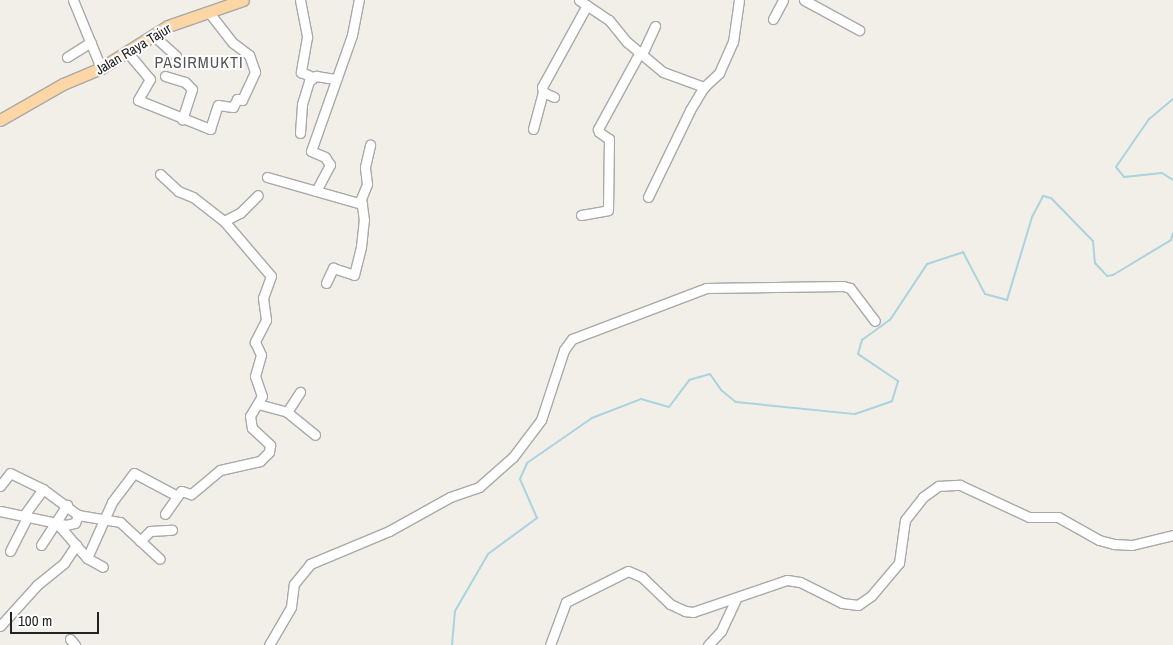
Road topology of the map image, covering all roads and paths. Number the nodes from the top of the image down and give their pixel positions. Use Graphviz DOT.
graph roads {
  1 [pos="73,0"];
  2 [pos="243,0"];
  3 [pos="300,0"];
  4 [pos="359,0"];
  5 [pos="739,0"];
  6 [pos="783,0"];
  7 [pos="804,0"];
  8 [pos="582,3"];
  9 [pos="209,13"];
  10 [pos="773,19"];
  11 [pos="655,26"];
  12 [pos="859,30"];
  13 [pos="154,36"];
  14 [pos="91,42"];
  15 [pos="128,53"];
  16 [pos="641,53"];
  17 [pos="176,56"];
  18 [pos="67,57"];
  19 [pos="101,68"];
  20 [pos="165,76"];
  21 [pos="313,78"];
  22 [pos="335,79"];
  23 [pos="704,88"];
  24 [pos="543,92"];
  25 [pos="554,97"];
  26 [pos="182,119"];
  27 [pos="0,120"];
  28 [pos="533,129"];
  29 [pos="300,133"];
  30 [pos="370,145"];
  31 [pos="160,174"];
  32 [pos="267,177"];
  33 [pos="316,191"];
  34 [pos="258,195"];
  35 [pos="648,197"];
  36 [pos="362,204"];
  37 [pos="580,215"];
  38 [pos="224,221"];
  39 [pos="326,283"];
  40 [pos="875,321"];
  41 [pos="300,392"];
  42 [pos="258,404"];
  43 [pos="287,412"];
  44 [pos="314,435"];
  45 [pos="0,486"];
  46 [pos="43,489"];
  47 [pos="177,496"];
  48 [pos="67,505"];
  49 [pos="2,509"];
  50 [pos="164,514"];
  51 [pos="78,515"];
  52 [pos="26,516"];
  53 [pos="103,520"];
  54 [pos="55,522"];
  55 [pos="172,530"];
  56 [pos="1173,535"];
  57 [pos="140,541"];
  58 [pos="41,545"];
  59 [pos="76,545"];
  60 [pos="10,551"];
  61 [pos="88,558"];
  62 [pos="160,559"];
  63 [pos="103,567"];
  64 [pos="736,599"];
  65 [pos="0,626"];
  66 [pos="269,645"];
  67 [pos="550,645"];
  68 [pos="708,645"];
  1 -- 14 [label="street"];
  2 -- 9 [label="main road, Jalan Raya Tajur"];
  3 -- 21 [label="street"];
  4 -- 22 [label="street"];
  5 -- 23 [label="street"];
  6 -- 10 [label="street"];
  7 -- 12 [label="street"];
  8 -- 16 [label="street"];
  8 -- 24 [label="street"];
  9 -- 13 [label="main road, Jalan Raya Tajur"];
  9 -- 26 [label="street"];
  11 -- 16 [label="street"];
  13 -- 15 [label="main road, Jalan Raya Tajur"];
  13 -- 17 [label="street"];
  14 -- 18 [label="street"];
  14 -- 19 [label="street"];
  15 -- 19 [label="main road, Jalan Raya Tajur"];
  15 -- 26 [label="street"];
  16 -- 23 [label="street"];
  16 -- 37 [label="street"];
  19 -- 27 [label="main road, Jalan Raya Tajur"];
  20 -- 26 [label="street"];
  21 -- 22 [label="street"];
  21 -- 29 [label="street"];
  22 -- 33 [label="street"];
  23 -- 35 [label="street"];
  24 -- 25 [label="street"];
  24 -- 28 [label="street"];
  30 -- 36 [label="street"];
  31 -- 38 [label="street"];
  32 -- 33 [label="street"];
  33 -- 36 [label="street"];
  34 -- 38 [label="street"];
  36 -- 39 [label="street"];
  38 -- 42 [label="street"];
  40 -- 66 [label="street"];
  41 -- 43 [label="street"];
  42 -- 43 [label="street"];
  42 -- 47 [label="street"];
  43 -- 44 [label="street"];
  45 -- 46 [label="street"];
  46 -- 48 [label="street"];
  46 -- 52 [label="street"];
  47 -- 50 [label="street"];
  47 -- 53 [label="street"];
  48 -- 51 [label="street"];
  48 -- 54 [label="street"];
  49 -- 52 [label="street"];
  51 -- 53 [label="street"];
  51 -- 54 [label="street"];
  52 -- 54 [label="street"];
  52 -- 60 [label="street"];
  53 -- 57 [label="street"];
  53 -- 61 [label="street"];
  54 -- 58 [label="street"];
  54 -- 59 [label="street"];
  55 -- 57 [label="street"];
  56 -- 64 [label="street"];
  57 -- 62 [label="street"];
  59 -- 61 [label="street"];
  59 -- 65 [label="street"];
  61 -- 63 [label="street"];
  64 -- 67 [label="street"];
  64 -- 68 [label="street"];
}
